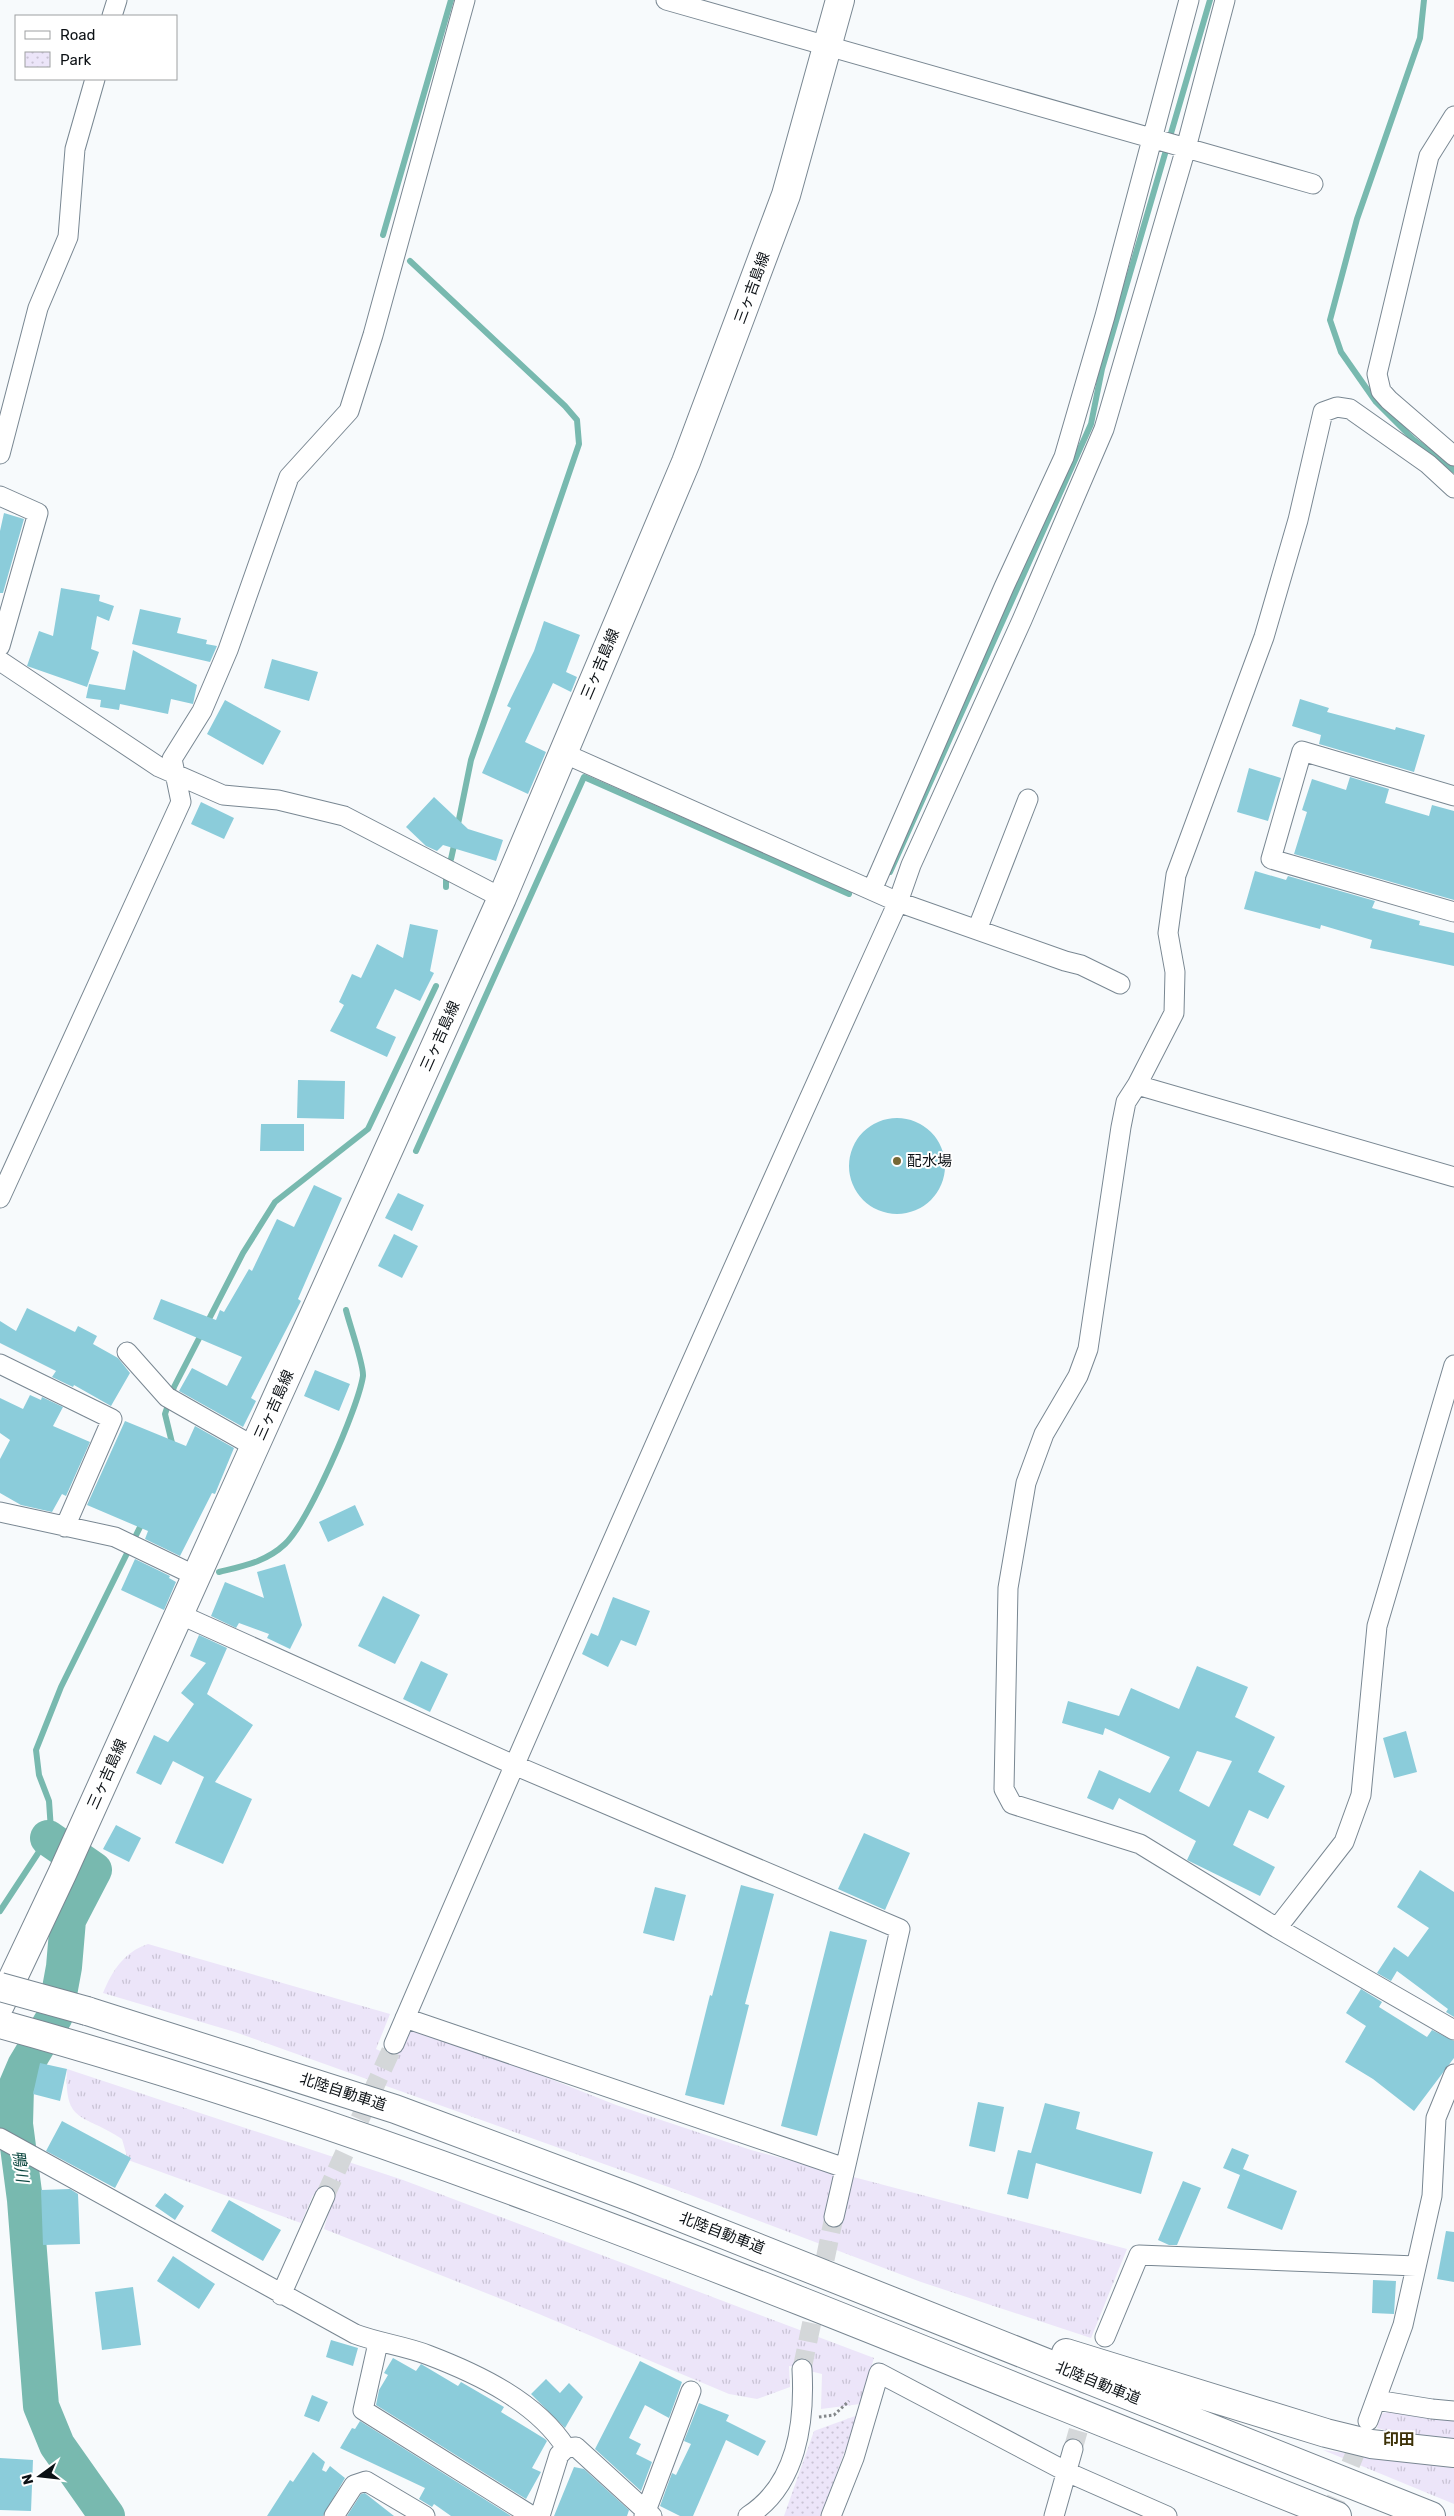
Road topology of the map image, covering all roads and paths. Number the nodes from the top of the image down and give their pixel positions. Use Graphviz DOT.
graph roads {
  1 [pos="117,0"];
  2 [pos="465,0"];
  3 [pos="666,0"];
  4 [pos="840,0"];
  5 [pos="1189,0"];
  6 [pos="1226,0"];
  7 [pos="112,15"];
  8 [pos="829,46"];
  9 [pos="94,80"];
  10 [pos="1454,116"];
  11 [pos="1153,138"];
  12 [pos="1184,147"];
  13 [pos="1313,184"];
  14 [pos="0,454"];
  15 [pos="1454,456"];
  16 [pos="1454,488"];
  17 [pos="0,496"];
  18 [pos="0,646"];
  19 [pos="0,661"];
  20 [pos="562,753"];
  21 [pos="177,776"];
  22 [pos="1454,796"];
  23 [pos="1028,799"];
  24 [pos="872,890"];
  25 [pos="502,898"];
  26 [pos="898,902"];
  27 [pos="1454,912"];
  28 [pos="977,930"];
  29 [pos="1120,984"];
  30 [pos="1137,1085"];
  31 [pos="1454,1177"];
  32 [pos="0,1198"];
  33 [pos="127,1352"];
  34 [pos="0,1364"];
  35 [pos="1454,1367"];
  36 [pos="255,1447"];
  37 [pos="0,1512"];
  38 [pos="65,1527"];
  39 [pos="196,1576"];
  40 [pos="179,1614"];
  41 [pos="514,1765"];
  42 [pos="1277,1928"];
  43 [pos="0,1987"];
  44 [pos="0,2005"];
  45 [pos="405,2018"];
  46 [pos="0,2024"];
  47 [pos="1454,2030"];
  48 [pos="394,2044"];
  49 [pos="1454,2074"];
  50 [pos="0,2138"];
  51 [pos="845,2168"];
  52 [pos="326,2196"];
  53 [pos="834,2217"];
  54 [pos="1416,2266"];
  55 [pos="834,2277"];
  56 [pos="281,2294"];
  57 [pos="1105,2337"];
  58 [pos="378,2343"];
  59 [pos="946,2359"];
  60 [pos="802,2368"];
  61 [pos="690,2391"];
  62 [pos="854,2397"];
  63 [pos="1376,2400"];
  64 [pos="1454,2410"];
  65 [pos="802,2420"];
  66 [pos="1368,2422"];
  67 [pos="566,2448"];
  68 [pos="1073,2449"];
  69 [pos="1454,2453"];
  70 [pos="1067,2472"];
  71 [pos="647,2514"];
  72 [pos="334,2516"];
  73 [pos="425,2516"];
  74 [pos="532,2516"];
  75 [pos="540,2516"];
  76 [pos="748,2516"];
  77 [pos="831,2516"];
  78 [pos="1054,2516"];
  79 [pos="1167,2516"];
  80 [pos="1295,2516"];
  81 [pos="1337,2516"];
  82 [pos="1431,2516"];
  1 -- 7 [label="street"];
  2 -- 21 [label="street"];
  3 -- 8 [label="street"];
  4 -- 8 [label="main road, 三ヶ吉島線"];
  5 -- 11 [label="street"];
  6 -- 12 [label="street"];
  8 -- 11 [label="street"];
  8 -- 20 [label="main road, 三ヶ吉島線"];
  9 -- 14 [label="street"];
  10 -- 15 [label="street"];
  11 -- 12 [label="street"];
  11 -- 24 [label="street"];
  12 -- 13 [label="street"];
  12 -- 26 [label="street"];
  16 -- 30 [label="street"];
  17 -- 18 [label="street"];
  19 -- 21 [label="street"];
  20 -- 24 [label="street"];
  20 -- 25 [label="main road, 三ヶ吉島線"];
  21 -- 25 [label="street"];
  21 -- 32 [label="street"];
  22 -- 27 [label="street"];
  23 -- 28 [label="street"];
  24 -- 26 [label="street"];
  25 -- 36 [label="main road, 三ヶ吉島線"];
  26 -- 28 [label="street"];
  26 -- 41 [label="street"];
  28 -- 29 [label="street"];
  30 -- 31 [label="street"];
  30 -- 42 [label="street"];
  33 -- 36 [label="street"];
  34 -- 38 [label="street"];
  35 -- 42 [label="street"];
  36 -- 39 [label="main road, 三ヶ吉島線"];
  37 -- 38 [label="street"];
  38 -- 39 [label="street"];
  39 -- 40 [label="main road, 三ヶ吉島線"];
  40 -- 41 [label="street"];
  40 -- 44 [label="main road, 三ヶ吉島線"];
  41 -- 45 [label="street"];
  41 -- 51 [label="street"];
  42 -- 47 [label="street"];
  43 -- 55 [label="main road, 北陸自動車道, bridge"];
  45 -- 48 [label="street"];
  45 -- 51 [label="street"];
  46 -- 59 [label="main road"];
  49 -- 54 [label="street"];
  50 -- 56 [label="street"];
  51 -- 53 [label="street"];
  52 -- 56 [label="street"];
  54 -- 57 [label="street"];
  54 -- 63 [label="street"];
  55 -- 69 [label="main road"];
  55 -- 82 [label="main road, 北陸自動車道"];
  56 -- 58 [label="street"];
  58 -- 67 [label="street"];
  58 -- 74 [label="street"];
  59 -- 80 [label="main road"];
  59 -- 81 [label="main road"];
  60 -- 65 [label="street"];
  61 -- 71 [label="street"];
  62 -- 65 [label="path"];
  63 -- 64 [label="street"];
  63 -- 66 [label="street"];
  65 -- 76 [label="street"];
  67 -- 71 [label="street"];
  67 -- 75 [label="street"];
  68 -- 70 [label="street"];
  70 -- 77 [label="street"];
  70 -- 78 [label="street"];
  70 -- 79 [label="street"];
  72 -- 73 [label="street"];
}
